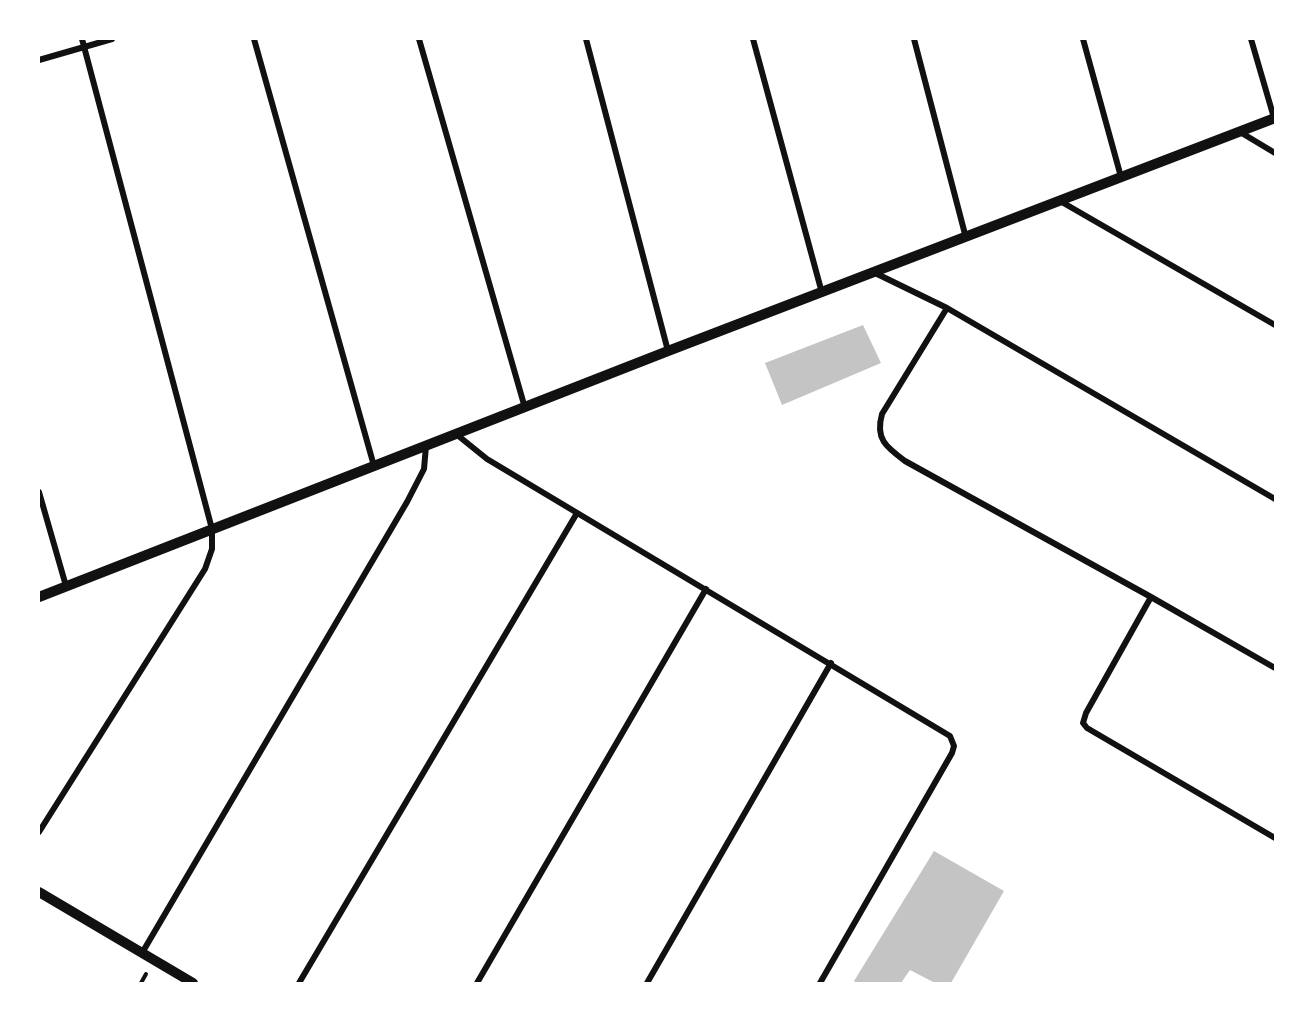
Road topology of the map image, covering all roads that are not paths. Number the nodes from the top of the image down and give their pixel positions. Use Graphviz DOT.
graph roads {
  1 [pos="82,39"];
  2 [pos="112,39"];
  3 [pos="254,39"];
  4 [pos="419,39"];
  5 [pos="586,39"];
  6 [pos="753,39"];
  7 [pos="914,39"];
  8 [pos="1083,39"];
  9 [pos="1251,39"];
  10 [pos="85,47"];
  11 [pos="39,60"];
  12 [pos="1274,118"];
  13 [pos="1239,132"];
  14 [pos="1275,153"];
  15 [pos="1120,177"];
  16 [pos="1059,201"];
  17 [pos="966,238"];
  18 [pos="872,272"];
  19 [pos="822,294"];
  20 [pos="947,308"];
  21 [pos="1275,325"];
  22 [pos="668,351"];
  23 [pos="525,408"];
  24 [pos="456,434"];
  25 [pos="426,446"];
  26 [pos="374,466"];
  27 [pos="39,492"];
  28 [pos="1275,499"];
  29 [pos="577,513"];
  30 [pos="212,529"];
  31 [pos="66,586"];
  32 [pos="706,589"];
  33 [pos="39,597"];
  34 [pos="1151,597"];
  35 [pos="831,663"];
  36 [pos="1275,669"];
  37 [pos="39,832"];
  38 [pos="1275,838"];
  39 [pos="39,892"];
  40 [pos="142,953"];
  41 [pos="193,983"];
  42 [pos="299,983"];
  43 [pos="477,983"];
  44 [pos="647,983"];
  45 [pos="820,983"];
  1 -- 10 [label="street"];
  2 -- 10 [label="street"];
  3 -- 26 [label="street"];
  4 -- 23 [label="street"];
  5 -- 22 [label="street"];
  6 -- 19 [label="street"];
  7 -- 17 [label="street"];
  8 -- 15 [label="street"];
  9 -- 12 [label="street"];
  10 -- 11 [label="street"];
  10 -- 30 [label="street"];
  12 -- 13 [label="street"];
  13 -- 14 [label="street"];
  13 -- 15 [label="street"];
  15 -- 16 [label="street"];
  16 -- 17 [label="street"];
  16 -- 21 [label="street"];
  17 -- 18 [label="street"];
  18 -- 19 [label="street"];
  18 -- 20 [label="street"];
  19 -- 22 [label="street"];
  20 -- 28 [label="street"];
  20 -- 34 [label="street"];
  22 -- 23 [label="street"];
  23 -- 24 [label="street"];
  24 -- 25 [label="street"];
  24 -- 29 [label="street"];
  25 -- 26 [label="street"];
  25 -- 40 [label="street"];
  26 -- 30 [label="street"];
  27 -- 31 [label="street"];
  29 -- 32 [label="street"];
  29 -- 42 [label="street"];
  30 -- 31 [label="street"];
  30 -- 37 [label="street"];
  31 -- 33 [label="street"];
  32 -- 35 [label="street"];
  32 -- 43 [label="street"];
  34 -- 36 [label="street"];
  34 -- 38 [label="street"];
  35 -- 44 [label="street"];
  35 -- 45 [label="street"];
  39 -- 40 [label="street"];
  40 -- 41 [label="street"];
}
